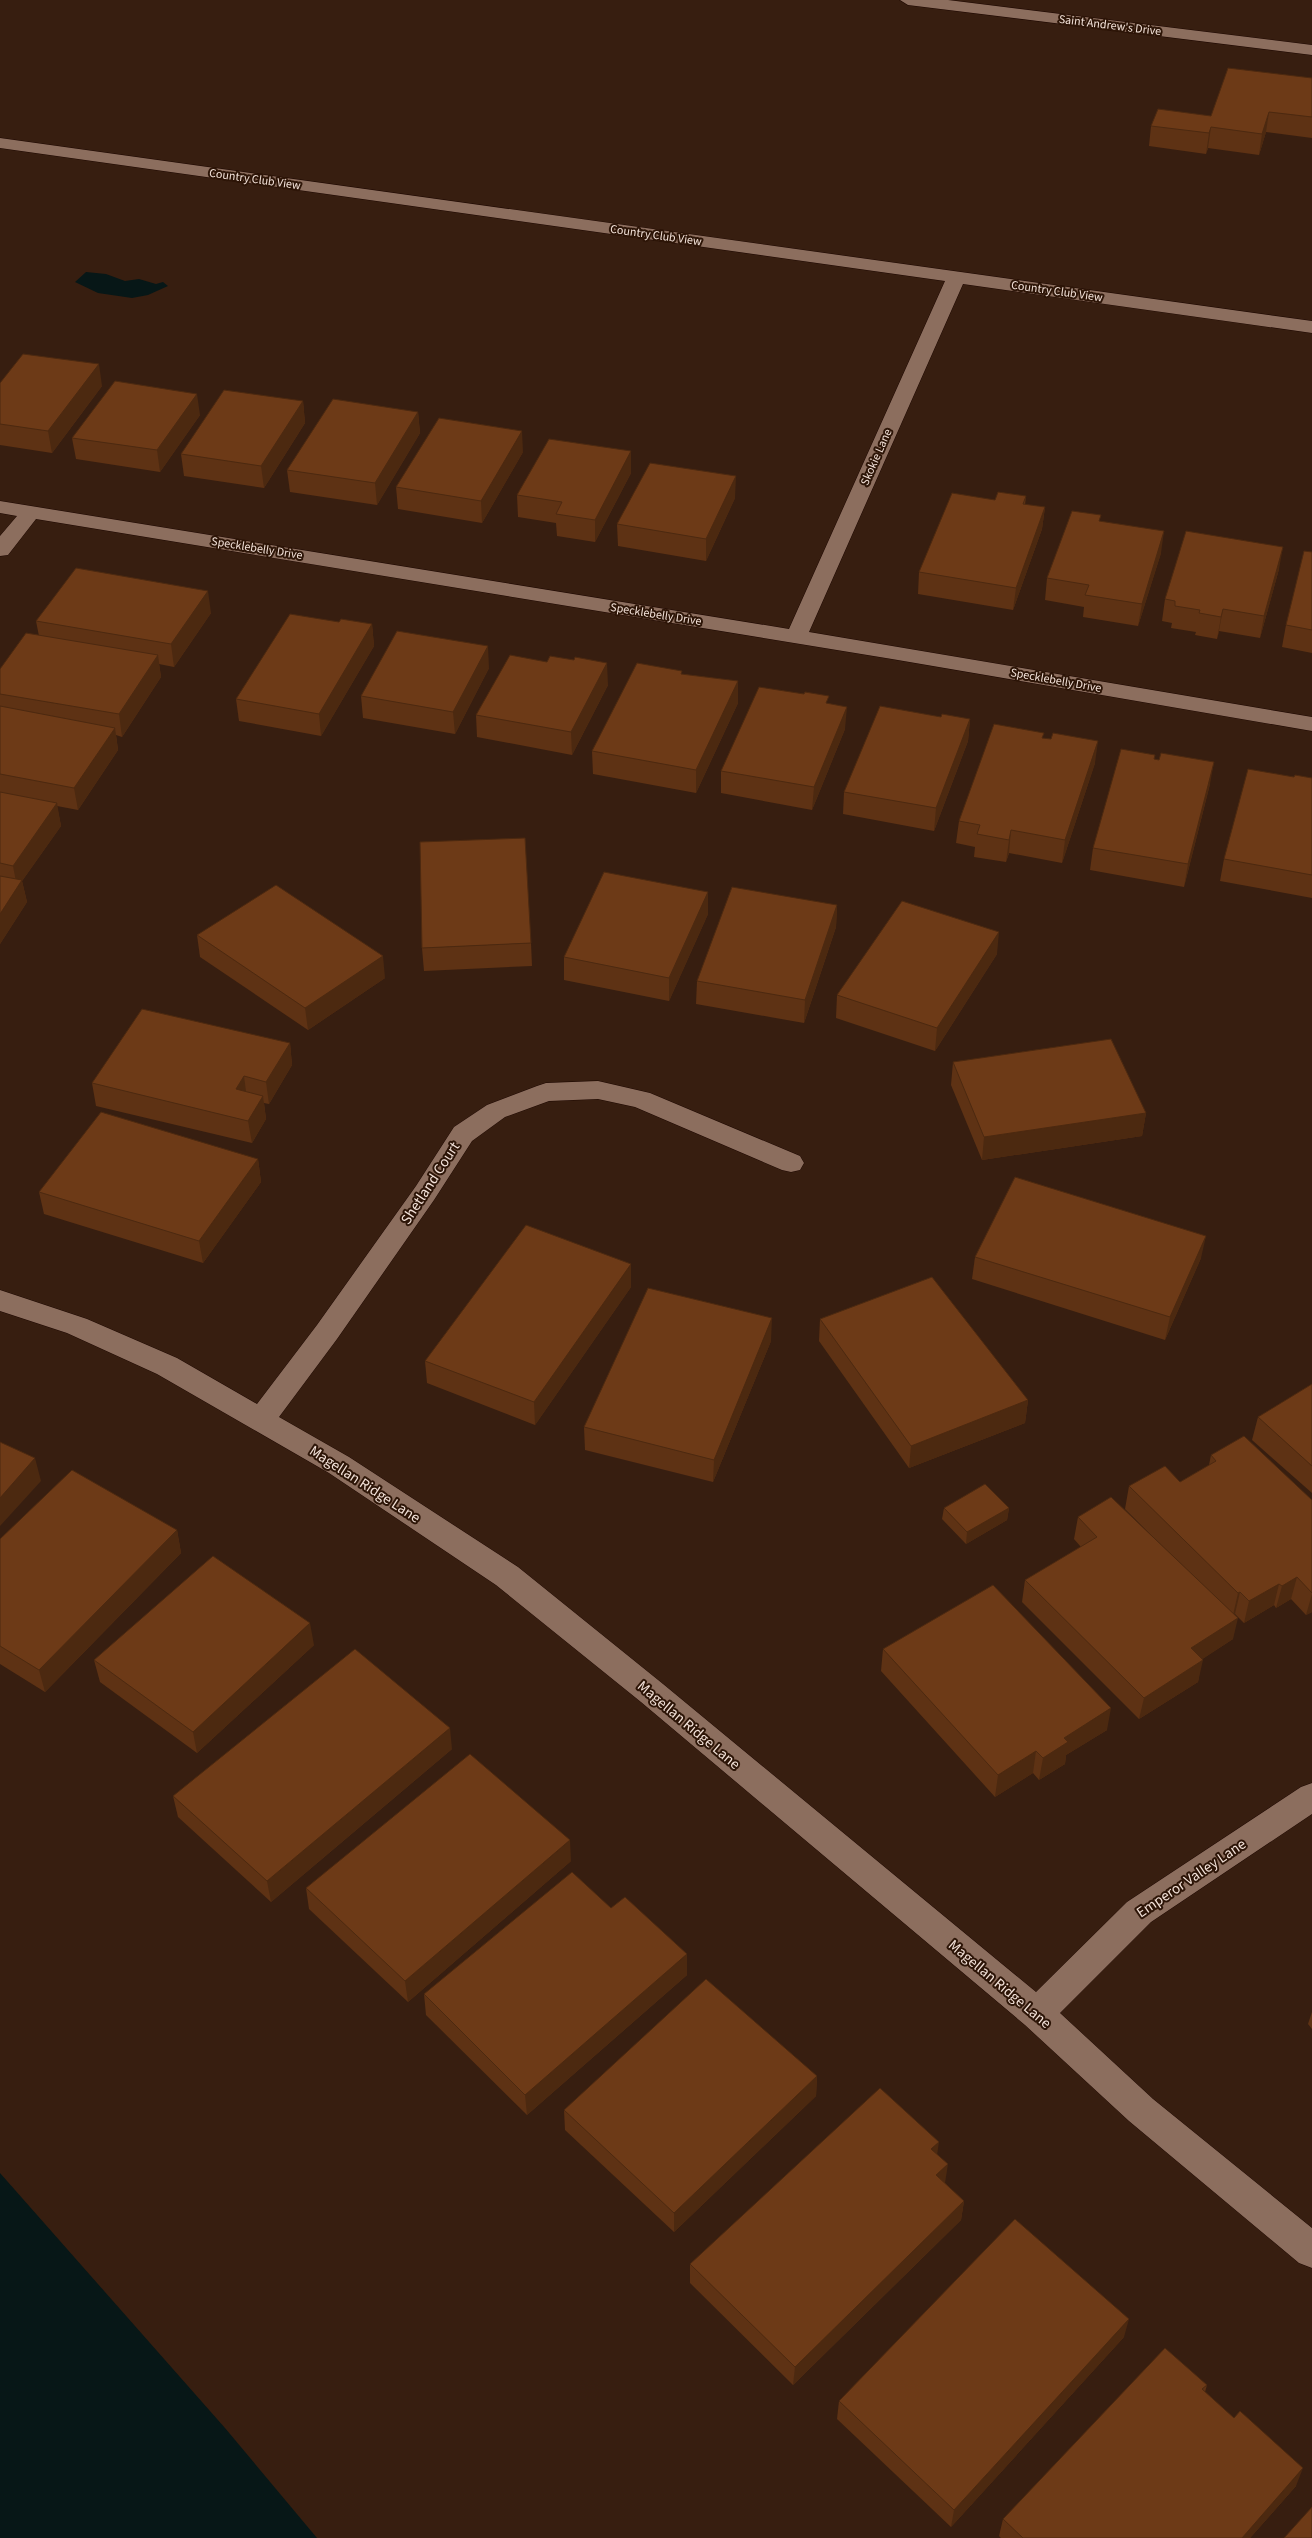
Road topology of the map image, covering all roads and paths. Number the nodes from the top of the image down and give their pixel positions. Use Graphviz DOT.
graph roads {
  1 [pos="908,0"];
  2 [pos="1312,50"];
  3 [pos="0,144"];
  4 [pos="956,277"];
  5 [pos="1312,326"];
  6 [pos="0,507"];
  7 [pos="31,512"];
  8 [pos="0,550"];
  9 [pos="796,637"];
  10 [pos="1312,724"];
  11 [pos="791,1163"];
  12 [pos="0,1300"];
  13 [pos="261,1420"];
  14 [pos="1312,1797"];
  15 [pos="1037,2014"];
  16 [pos="1312,2251"];
  1 -- 2 [label="street, Saint Andrew's Drive"];
  3 -- 4 [label="street, Country Club View"];
  4 -- 5 [label="street, Country Club View"];
  4 -- 9 [label="street, Skokie Lane"];
  6 -- 7 [label="street, Specklebelly Drive"];
  7 -- 8 [label="street"];
  7 -- 9 [label="street, Specklebelly Drive"];
  9 -- 10 [label="street, Specklebelly Drive"];
  11 -- 13 [label="street, Shetland Court"];
  12 -- 13 [label="street, Magellan Ridge Lane"];
  13 -- 15 [label="street, Magellan Ridge Lane"];
  14 -- 15 [label="street, Emperor Valley Lane"];
  15 -- 16 [label="street, Magellan Ridge Lane"];
}
